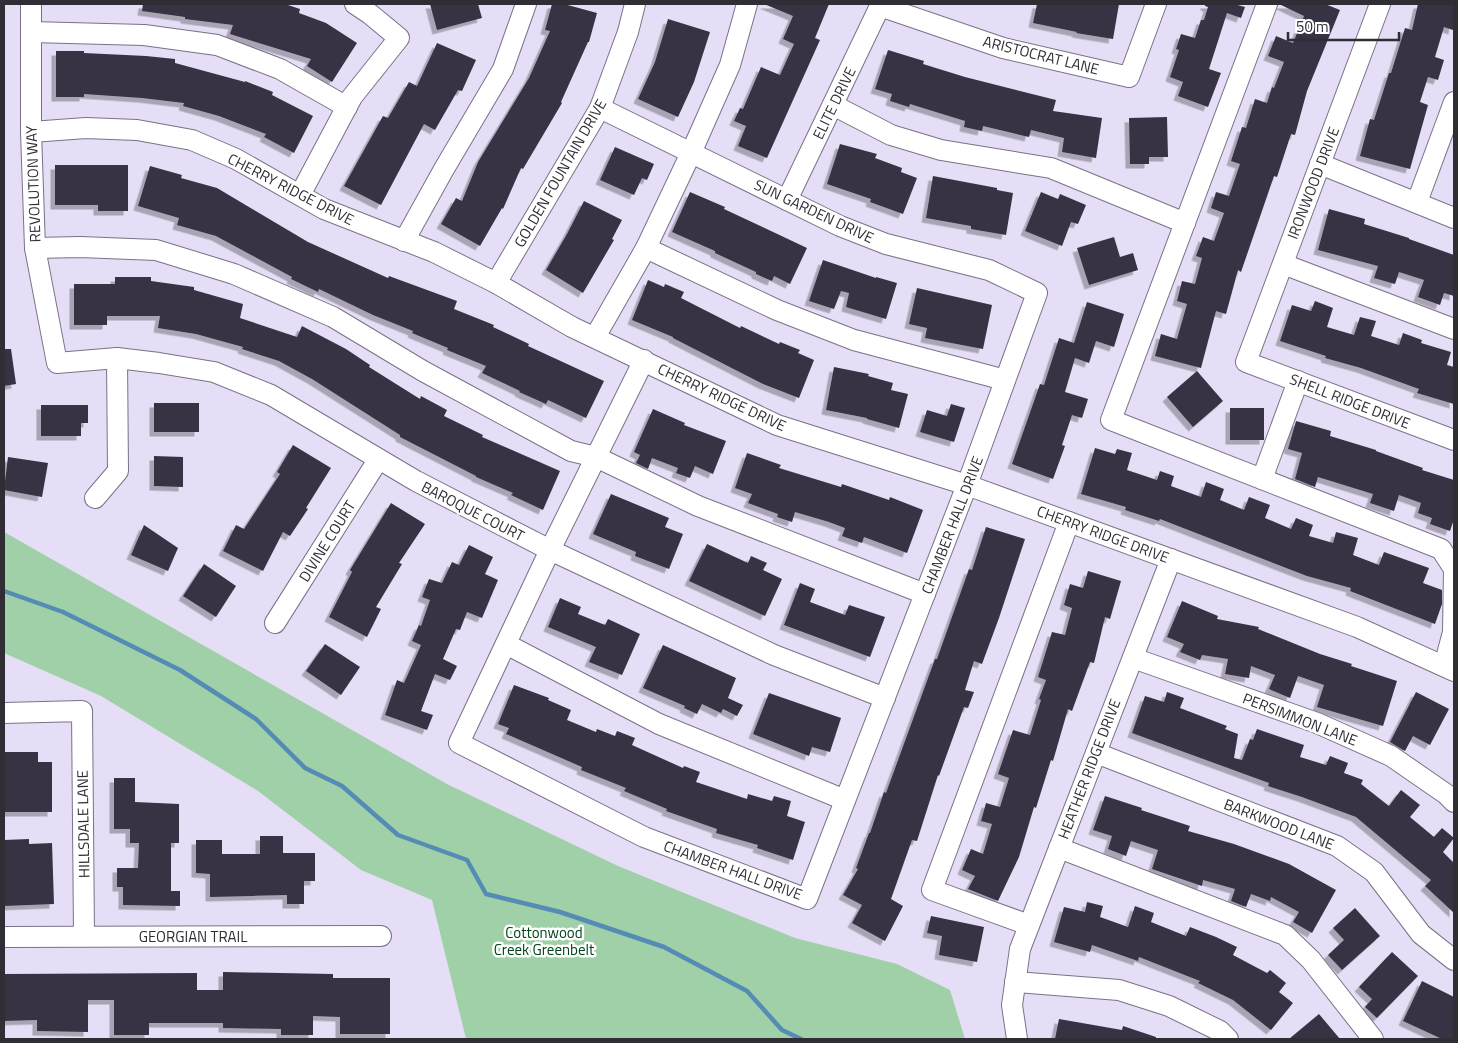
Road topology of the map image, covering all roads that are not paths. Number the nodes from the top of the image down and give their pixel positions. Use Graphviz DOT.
graph roads {
  1 [pos="31,4"];
  2 [pos="355,4"];
  3 [pos="526,4"];
  4 [pos="635,4"];
  5 [pos="747,4"];
  6 [pos="1156,4"];
  7 [pos="1268,4"];
  8 [pos="1380,4"];
  9 [pos="880,6"];
  10 [pos="31,32"];
  11 [pos="1454,102"];
  12 [pos="832,105"];
  13 [pos="347,107"];
  14 [pos="600,108"];
  15 [pos="31,132"];
  16 [pos="692,153"];
  17 [pos="1320,164"];
  18 [pos="300,195"];
  19 [pos="787,200"];
  20 [pos="1417,202"];
  21 [pos="1454,218"];
  22 [pos="1185,223"];
  23 [pos="404,241"];
  24 [pos="35,248"];
  25 [pos="646,248"];
  26 [pos="1283,264"];
  27 [pos="496,283"];
  28 [pos="1037,292"];
  29 [pos="1454,329"];
  30 [pos="595,337"];
  31 [pos="117,358"];
  32 [pos="644,360"];
  33 [pos="1246,362"];
  34 [pos="57,363"];
  35 [pos="1005,380"];
  36 [pos="1298,381"];
  37 [pos="1454,440"];
  38 [pos="596,457"];
  39 [pos="378,460"];
  40 [pos="1262,479"];
  41 [pos="967,485"];
  42 [pos="96,498"];
  43 [pos="1069,522"];
  44 [pos="550,550"];
  45 [pos="1171,559"];
  46 [pos="925,594"];
  47 [pos="275,623"];
  48 [pos="506,644"];
  49 [pos="1133,658"];
  50 [pos="1449,668"];
  51 [pos="885,698"];
  52 [pos="4,713"];
  53 [pos="1096,754"];
  54 [pos="845,800"];
  55 [pos="1454,802"];
  56 [pos="1059,848"];
  57 [pos="1029,925"];
  58 [pos="84,936"];
  59 [pos="381,936"];
  60 [pos="4,937"];
  61 [pos="1454,960"];
  62 [pos="1015,982"];
  63 [pos="1017,1039"];
  64 [pos="1228,1039"];
  65 [pos="1373,1039"];
  1 -- 10 [label="street, REVOLUTION WAY"];
  2 -- 13 [label="street"];
  3 -- 23 [label="street"];
  4 -- 14 [label="street, GOLDEN FOUNTAIN DRIVE"];
  5 -- 16 [label="street"];
  6 -- 9 [label="street, ARISTOCRAT LANE"];
  7 -- 22 [label="street"];
  8 -- 17 [label="street, IRONWOOD DRIVE"];
  9 -- 12 [label="street, ELITE DRIVE"];
  10 -- 13 [label="street"];
  10 -- 15 [label="street, REVOLUTION WAY"];
  11 -- 20 [label="street"];
  12 -- 19 [label="street, ELITE DRIVE"];
  12 -- 22 [label="street"];
  13 -- 18 [label="street"];
  14 -- 16 [label="street, SUN GARDEN DRIVE"];
  14 -- 27 [label="street, GOLDEN FOUNTAIN DRIVE"];
  15 -- 18 [label="street, CHERRY RIDGE DRIVE"];
  15 -- 24 [label="street, REVOLUTION WAY"];
  16 -- 19 [label="street, SUN GARDEN DRIVE"];
  16 -- 25 [label="street"];
  17 -- 20 [label="street"];
  17 -- 26 [label="street, IRONWOOD DRIVE"];
  18 -- 23 [label="street, CHERRY RIDGE DRIVE"];
  19 -- 28 [label="street, SUN GARDEN DRIVE"];
  20 -- 21 [label="street"];
  22 -- 40 [label="street"];
  23 -- 27 [label="street, CHERRY RIDGE DRIVE"];
  24 -- 34 [label="street, REVOLUTION WAY"];
  24 -- 38 [label="street"];
  25 -- 30 [label="street"];
  25 -- 35 [label="street"];
  26 -- 29 [label="street"];
  26 -- 33 [label="street, IRONWOOD DRIVE"];
  27 -- 30 [label="street, CHERRY RIDGE DRIVE"];
  28 -- 35 [label="street, CHAMBER HALL DRIVE"];
  30 -- 32 [label="street, CHERRY RIDGE DRIVE"];
  31 -- 34 [label="street, BAROQUE COURT"];
  31 -- 39 [label="street, BAROQUE COURT"];
  31 -- 42 [label="street"];
  32 -- 38 [label="street, CHAMBER HALL DRIVE"];
  32 -- 41 [label="street, CHERRY RIDGE DRIVE"];
  33 -- 36 [label="street, SHELL RIDGE DRIVE"];
  35 -- 41 [label="street, CHAMBER HALL DRIVE"];
  36 -- 37 [label="street, SHELL RIDGE DRIVE"];
  36 -- 40 [label="street"];
  38 -- 44 [label="street, CHAMBER HALL DRIVE"];
  38 -- 46 [label="street"];
  39 -- 44 [label="street, BAROQUE COURT"];
  39 -- 47 [label="street, DIVINE COURT"];
  40 -- 50 [label="street"];
  41 -- 43 [label="street, CHERRY RIDGE DRIVE"];
  41 -- 46 [label="street, CHAMBER HALL DRIVE"];
  43 -- 45 [label="street, CHERRY RIDGE DRIVE"];
  43 -- 57 [label="street"];
  44 -- 48 [label="street, CHAMBER HALL DRIVE"];
  44 -- 51 [label="street, BAROQUE COURT"];
  45 -- 49 [label="street, HEATHER RIDGE DRIVE"];
  45 -- 50 [label="street, CHERRY RIDGE DRIVE"];
  46 -- 51 [label="street, CHAMBER HALL DRIVE"];
  48 -- 54 [label="street"];
  48 -- 54 [label="street, CHAMBER HALL DRIVE"];
  49 -- 53 [label="street, HEATHER RIDGE DRIVE"];
  49 -- 55 [label="street, PERSIMMON LANE"];
  51 -- 54 [label="street, CHAMBER HALL DRIVE"];
  52 -- 58 [label="street, HILLSDALE LANE"];
  53 -- 56 [label="street, HEATHER RIDGE DRIVE"];
  53 -- 61 [label="street, BARKWOOD LANE"];
  56 -- 57 [label="street, HEATHER RIDGE DRIVE"];
  56 -- 65 [label="street"];
  57 -- 62 [label="street, HEATHER RIDGE DRIVE"];
  58 -- 59 [label="street, GEORGIAN TRAIL"];
  58 -- 60 [label="street, GEORGIAN TRAIL"];
  62 -- 63 [label="street, HEATHER RIDGE DRIVE"];
  62 -- 64 [label="street"];
}
